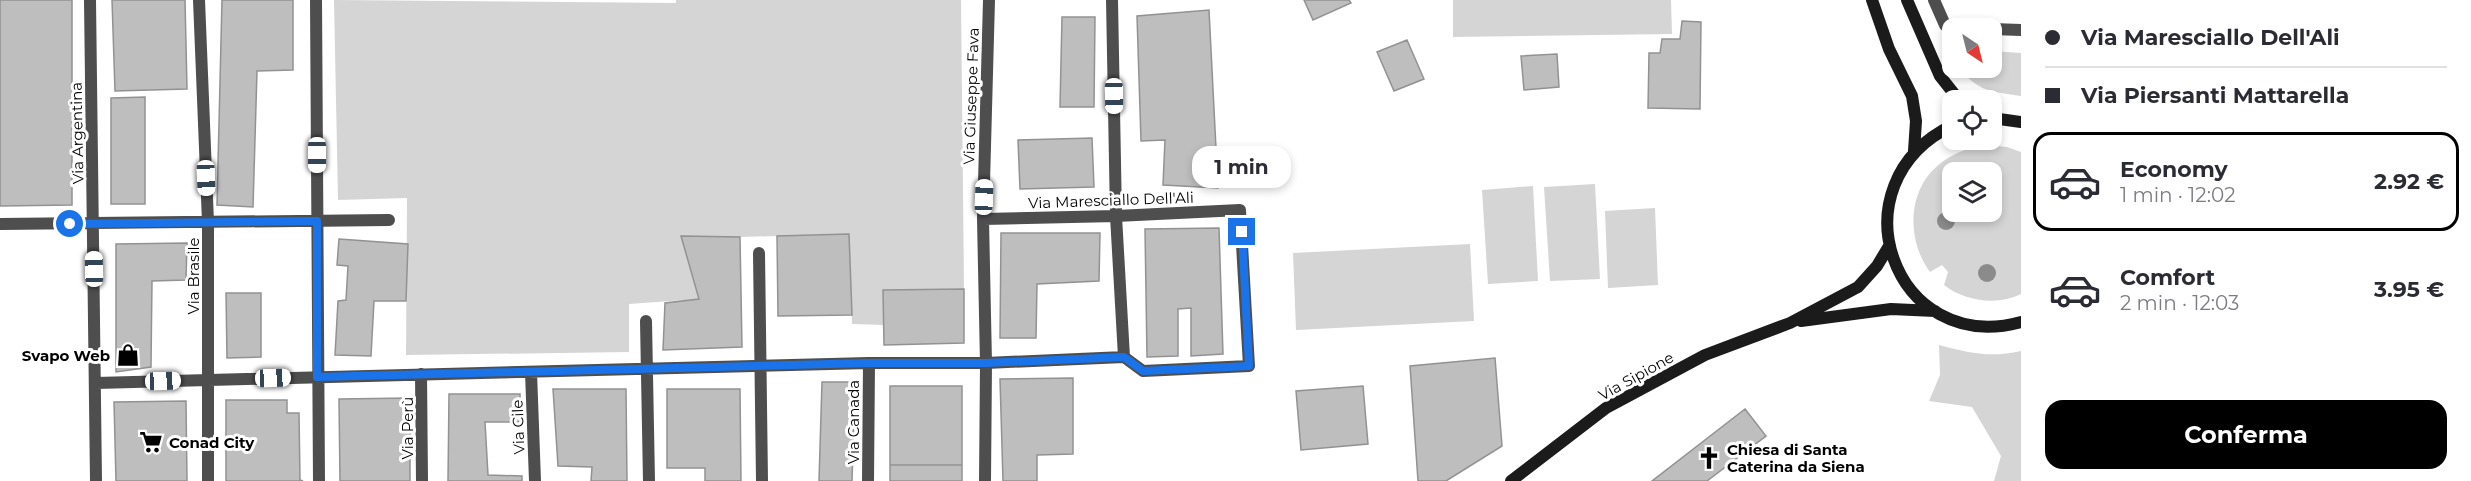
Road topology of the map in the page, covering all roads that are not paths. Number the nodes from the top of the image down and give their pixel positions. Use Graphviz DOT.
graph roads {
  1 [pos="90,0"];
  2 [pos="199,0"];
  3 [pos="316,0"];
  4 [pos="989,0"];
  5 [pos="1112,0"];
  6 [pos="1872,0"];
  7 [pos="1907,0"];
  8 [pos="1934,0"];
  9 [pos="1942,18"];
  10 [pos="2002,29"];
  11 [pos="2021,30"];
  12 [pos="1951,90"];
  13 [pos="2002,119"];
  14 [pos="2021,122"];
  15 [pos="1942,130"];
  16 [pos="1914,151"];
  17 [pos="1116,216"];
  18 [pos="983,219"];
  19 [pos="389,220"];
  20 [pos="317,221"];
  21 [pos="208,222"];
  22 [pos="0,224"];
  23 [pos="94,224"];
  24 [pos="1889,246"];
  25 [pos="759,253"];
  26 [pos="1935,311"];
  27 [pos="646,321"];
  28 [pos="2021,322"];
  29 [pos="1790,323"];
  30 [pos="1124,357"];
  31 [pos="869,363"];
  32 [pos="986,363"];
  33 [pos="760,367"];
  34 [pos="647,368"];
  35 [pos="531,372"];
  36 [pos="421,374"];
  37 [pos="317,377"];
  38 [pos="208,380"];
  39 [pos="96,383"];
  40 [pos="96,481"];
  41 [pos="208,481"];
  42 [pos="319,481"];
  43 [pos="422,481"];
  44 [pos="535,481"];
  45 [pos="649,481"];
  46 [pos="762,481"];
  47 [pos="868,481"];
  48 [pos="985,481"];
  49 [pos="1511,481"];
  1 -- 23 [label="street, Via Argentina"];
  2 -- 21 [label="street, Via Brasile"];
  3 -- 20 [label="street"];
  4 -- 18 [label="street, Via Giuseppe Fava"];
  5 -- 17 [label="street"];
  6 -- 16 [label="street"];
  7 -- 12 [label="street"];
  8 -- 9 [label="street"];
  10 -- 11 [label="street"];
  13 -- 14 [label="street"];
  15 -- 16 [label="street"];
  16 -- 24 [label="street"];
  17 -- 18 [label="street, Via Maresciallo Dell'Ali"];
  17 -- 30 [label="street"];
  17 -- 30 [label="street, Via Maresciallo Dell'Ali"];
  18 -- 32 [label="street, Via Giuseppe Fava"];
  19 -- 20 [label="street"];
  20 -- 21 [label="street"];
  20 -- 37 [label="street"];
  21 -- 23 [label="street"];
  21 -- 38 [label="street, Via Brasile"];
  22 -- 23 [label="street"];
  23 -- 39 [label="street, Via Argentina"];
  24 -- 26 [label="street"];
  24 -- 29 [label="street"];
  25 -- 33 [label="street"];
  26 -- 28 [label="street"];
  26 -- 29 [label="street"];
  27 -- 34 [label="street"];
  29 -- 49 [label="street, Via Sipione"];
  30 -- 32 [label="street"];
  31 -- 32 [label="street"];
  31 -- 33 [label="street"];
  31 -- 47 [label="street, Via Canada"];
  32 -- 48 [label="street, Via Giuseppe Fava"];
  33 -- 34 [label="street"];
  33 -- 46 [label="street"];
  34 -- 35 [label="street"];
  34 -- 45 [label="street"];
  35 -- 36 [label="street"];
  35 -- 44 [label="street, Via Cile"];
  36 -- 37 [label="street"];
  36 -- 43 [label="street, Via Perù"];
  37 -- 38 [label="street"];
  37 -- 42 [label="street"];
  38 -- 39 [label="street"];
  38 -- 41 [label="street, Via Brasile"];
  39 -- 40 [label="street, Via Argentina"];
}
